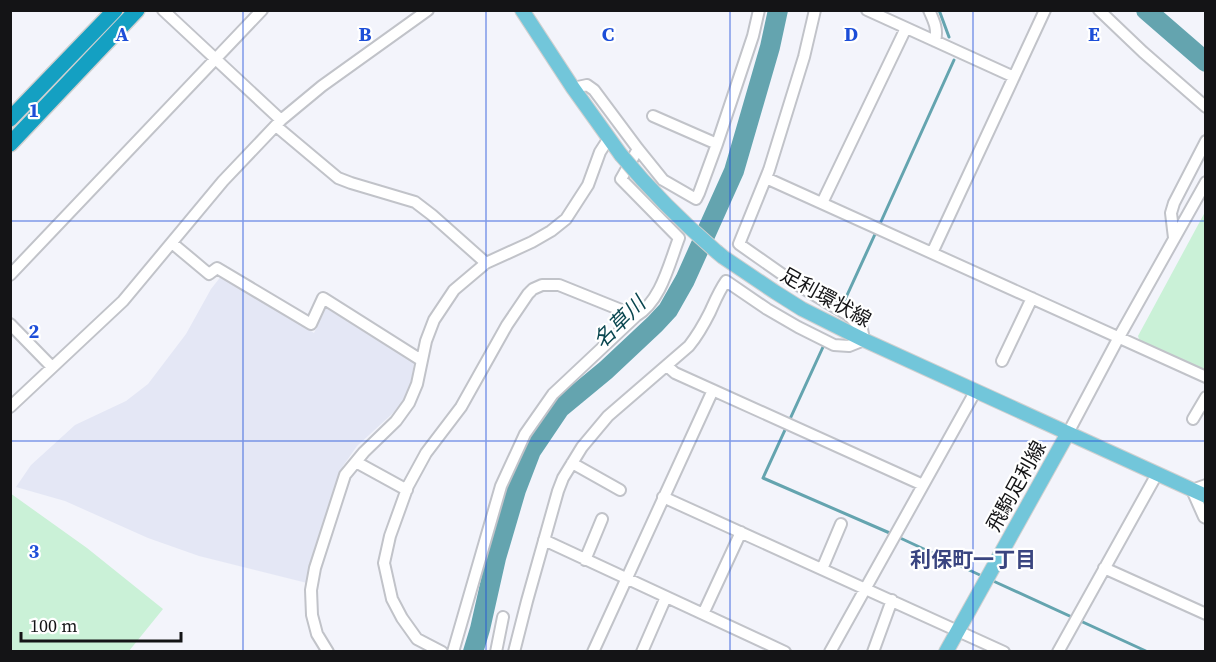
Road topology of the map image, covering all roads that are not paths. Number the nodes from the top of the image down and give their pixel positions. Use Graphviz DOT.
graph roads {
  1 [pos="115,10"];
  2 [pos="137,10"];
  3 [pos="163,10"];
  4 [pos="262,10"];
  5 [pos="428,10"];
  6 [pos="522,10"];
  7 [pos="759,10"];
  8 [pos="815,10"];
  9 [pos="867,10"];
  10 [pos="929,10"];
  11 [pos="1045,10"];
  12 [pos="1099,10"];
  13 [pos="906,28"];
  14 [pos="935,41"];
  15 [pos="215,60"];
  16 [pos="1014,77"];
  17 [pos="573,88"];
  18 [pos="1206,107"];
  19 [pos="653,116"];
  20 [pos="10,119"];
  21 [pos="279,123"];
  22 [pos="609,138"];
  23 [pos="1206,141"];
  24 [pos="10,144"];
  25 [pos="717,144"];
  26 [pos="638,149"];
  27 [pos="766,178"];
  28 [pos="1206,182"];
  29 [pos="822,203"];
  30 [pos="1174,238"];
  31 [pos="172,243"];
  32 [pos="932,253"];
  33 [pos="486,263"];
  34 [pos="10,275"];
  35 [pos="1032,298"];
  36 [pos="636,316"];
  37 [pos="10,324"];
  38 [pos="1119,337"];
  39 [pos="864,340"];
  40 [pos="422,360"];
  41 [pos="1002,361"];
  42 [pos="667,366"];
  43 [pos="52,367"];
  44 [pos="1206,377"];
  45 [pos="713,390"];
  46 [pos="975,392"];
  47 [pos="1206,397"];
  48 [pos="10,407"];
  49 [pos="1193,419"];
  50 [pos="1068,433"];
  51 [pos="356,462"];
  52 [pos="572,464"];
  53 [pos="1157,474"];
  54 [pos="923,485"];
  55 [pos="1199,487"];
  56 [pos="407,490"];
  57 [pos="620,490"];
  58 [pos="1206,496"];
  59 [pos="663,497"];
  60 [pos="1206,518"];
  61 [pos="602,519"];
  62 [pos="841,524"];
  63 [pos="741,532"];
  64 [pos="544,540"];
  65 [pos="585,560"];
  66 [pos="1104,568"];
  67 [pos="822,569"];
  68 [pos="626,579"];
  69 [pos="866,589"];
  70 [pos="666,597"];
  71 [pos="892,600"];
  72 [pos="703,614"];
  73 [pos="1206,614"];
  74 [pos="503,617"];
  75 [pos="958,630"];
  76 [pos="435,650"];
  77 [pos="328,651"];
  78 [pos="453,651"];
  79 [pos="496,651"];
  80 [pos="514,651"];
  81 [pos="593,651"];
  82 [pos="642,651"];
  83 [pos="785,651"];
  84 [pos="830,651"];
  85 [pos="873,651"];
  86 [pos="946,651"];
  87 [pos="1004,651"];
  88 [pos="1058,651"];
  1 -- 20 [label="highway"];
  2 -- 24 [label="highway"];
  3 -- 15 [label="street"];
  4 -- 15 [label="street"];
  5 -- 21 [label="street"];
  6 -- 17 [label="main road, 足利環状線"];
  7 -- 25 [label="street"];
  8 -- 27 [label="street"];
  9 -- 13 [label="street"];
  10 -- 14 [label="street"];
  11 -- 16 [label="street"];
  12 -- 18 [label="street"];
  13 -- 14 [label="street"];
  13 -- 29 [label="street"];
  14 -- 16 [label="street"];
  15 -- 21 [label="street"];
  15 -- 34 [label="street"];
  16 -- 32 [label="street"];
  17 -- 22 [label="main road, 足利環状線"];
  17 -- 26 [label="street"];
  19 -- 25 [label="street"];
  21 -- 31 [label="street"];
  21 -- 33 [label="street"];
  22 -- 33 [label="street"];
  22 -- 39 [label="main road, 足利環状線, bridge"];
  23 -- 30 [label="street"];
  25 -- 26 [label="street"];
  26 -- 36 [label="street"];
  27 -- 29 [label="street"];
  27 -- 39 [label="street"];
  28 -- 30 [label="street"];
  29 -- 32 [label="street"];
  30 -- 38 [label="street"];
  31 -- 40 [label="street"];
  31 -- 43 [label="street"];
  32 -- 35 [label="street"];
  33 -- 40 [label="street"];
  35 -- 38 [label="street"];
  35 -- 41 [label="street"];
  36 -- 56 [label="street"];
  36 -- 78 [label="street"];
  37 -- 43 [label="street"];
  38 -- 44 [label="street"];
  38 -- 50 [label="street"];
  39 -- 42 [label="street"];
  39 -- 46 [label="main road, 足利環状線"];
  40 -- 51 [label="street"];
  42 -- 45 [label="street"];
  42 -- 52 [label="street"];
  43 -- 48 [label="street"];
  45 -- 54 [label="street"];
  45 -- 59 [label="street"];
  46 -- 50 [label="main road, 足利環状線"];
  46 -- 54 [label="street"];
  47 -- 49 [label="street"];
  50 -- 53 [label="main road, 足利環状線"];
  50 -- 75 [label="main road, 飛駒足利線"];
  51 -- 56 [label="street"];
  51 -- 77 [label="street"];
  52 -- 57 [label="street"];
  52 -- 64 [label="street"];
  53 -- 55 [label="main road, 足利環状線"];
  53 -- 66 [label="street"];
  54 -- 69 [label="street"];
  55 -- 58 [label="main road, 足利環状線"];
  55 -- 60 [label="street"];
  56 -- 76 [label="street"];
  59 -- 63 [label="street"];
  59 -- 68 [label="street"];
  61 -- 65 [label="street"];
  62 -- 67 [label="street"];
  63 -- 67 [label="street"];
  63 -- 72 [label="street"];
  64 -- 65 [label="street"];
  64 -- 80 [label="street"];
  65 -- 68 [label="street"];
  66 -- 73 [label="street"];
  66 -- 88 [label="street"];
  67 -- 69 [label="street"];
  68 -- 70 [label="street"];
  68 -- 81 [label="street"];
  69 -- 71 [label="street"];
  69 -- 84 [label="street"];
  70 -- 72 [label="street"];
  70 -- 82 [label="street"];
  71 -- 75 [label="street"];
  71 -- 85 [label="street"];
  72 -- 83 [label="street"];
  74 -- 79 [label="street"];
  75 -- 86 [label="main road, 飛駒足利線"];
  75 -- 87 [label="street"];
}
